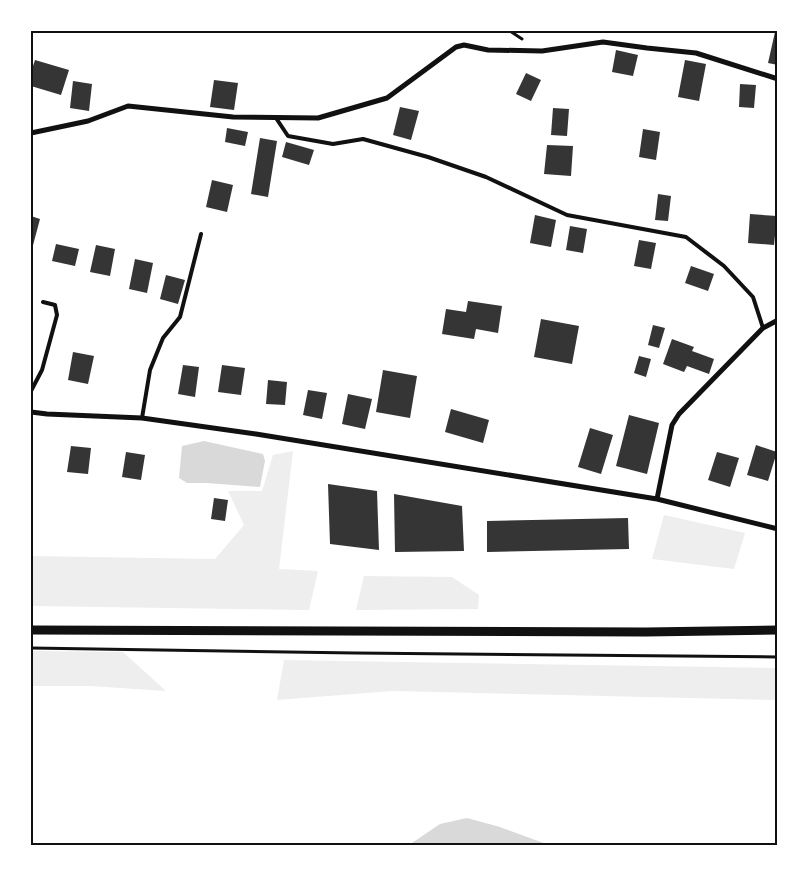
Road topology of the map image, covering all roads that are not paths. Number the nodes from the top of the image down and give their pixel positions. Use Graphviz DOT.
graph roads {
  1 [pos="778,79"];
  2 [pos="276,118"];
  3 [pos="31,133"];
  4 [pos="201,234"];
  5 [pos="43,302"];
  6 [pos="778,320"];
  7 [pos="763,328"];
  8 [pos="31,391"];
  9 [pos="31,412"];
  10 [pos="142,418"];
  11 [pos="657,499"];
  12 [pos="778,529"];
  13 [pos="31,630"];
  14 [pos="778,630"];
  1 -- 2 [label="street"];
  2 -- 3 [label="street"];
  2 -- 7 [label="lane"];
  4 -- 10 [label="lane"];
  5 -- 8 [label="lane"];
  6 -- 7 [label="street"];
  7 -- 11 [label="street"];
  9 -- 10 [label="street"];
  10 -- 11 [label="street"];
  11 -- 12 [label="street"];
  13 -- 14 [label="street"];
}
